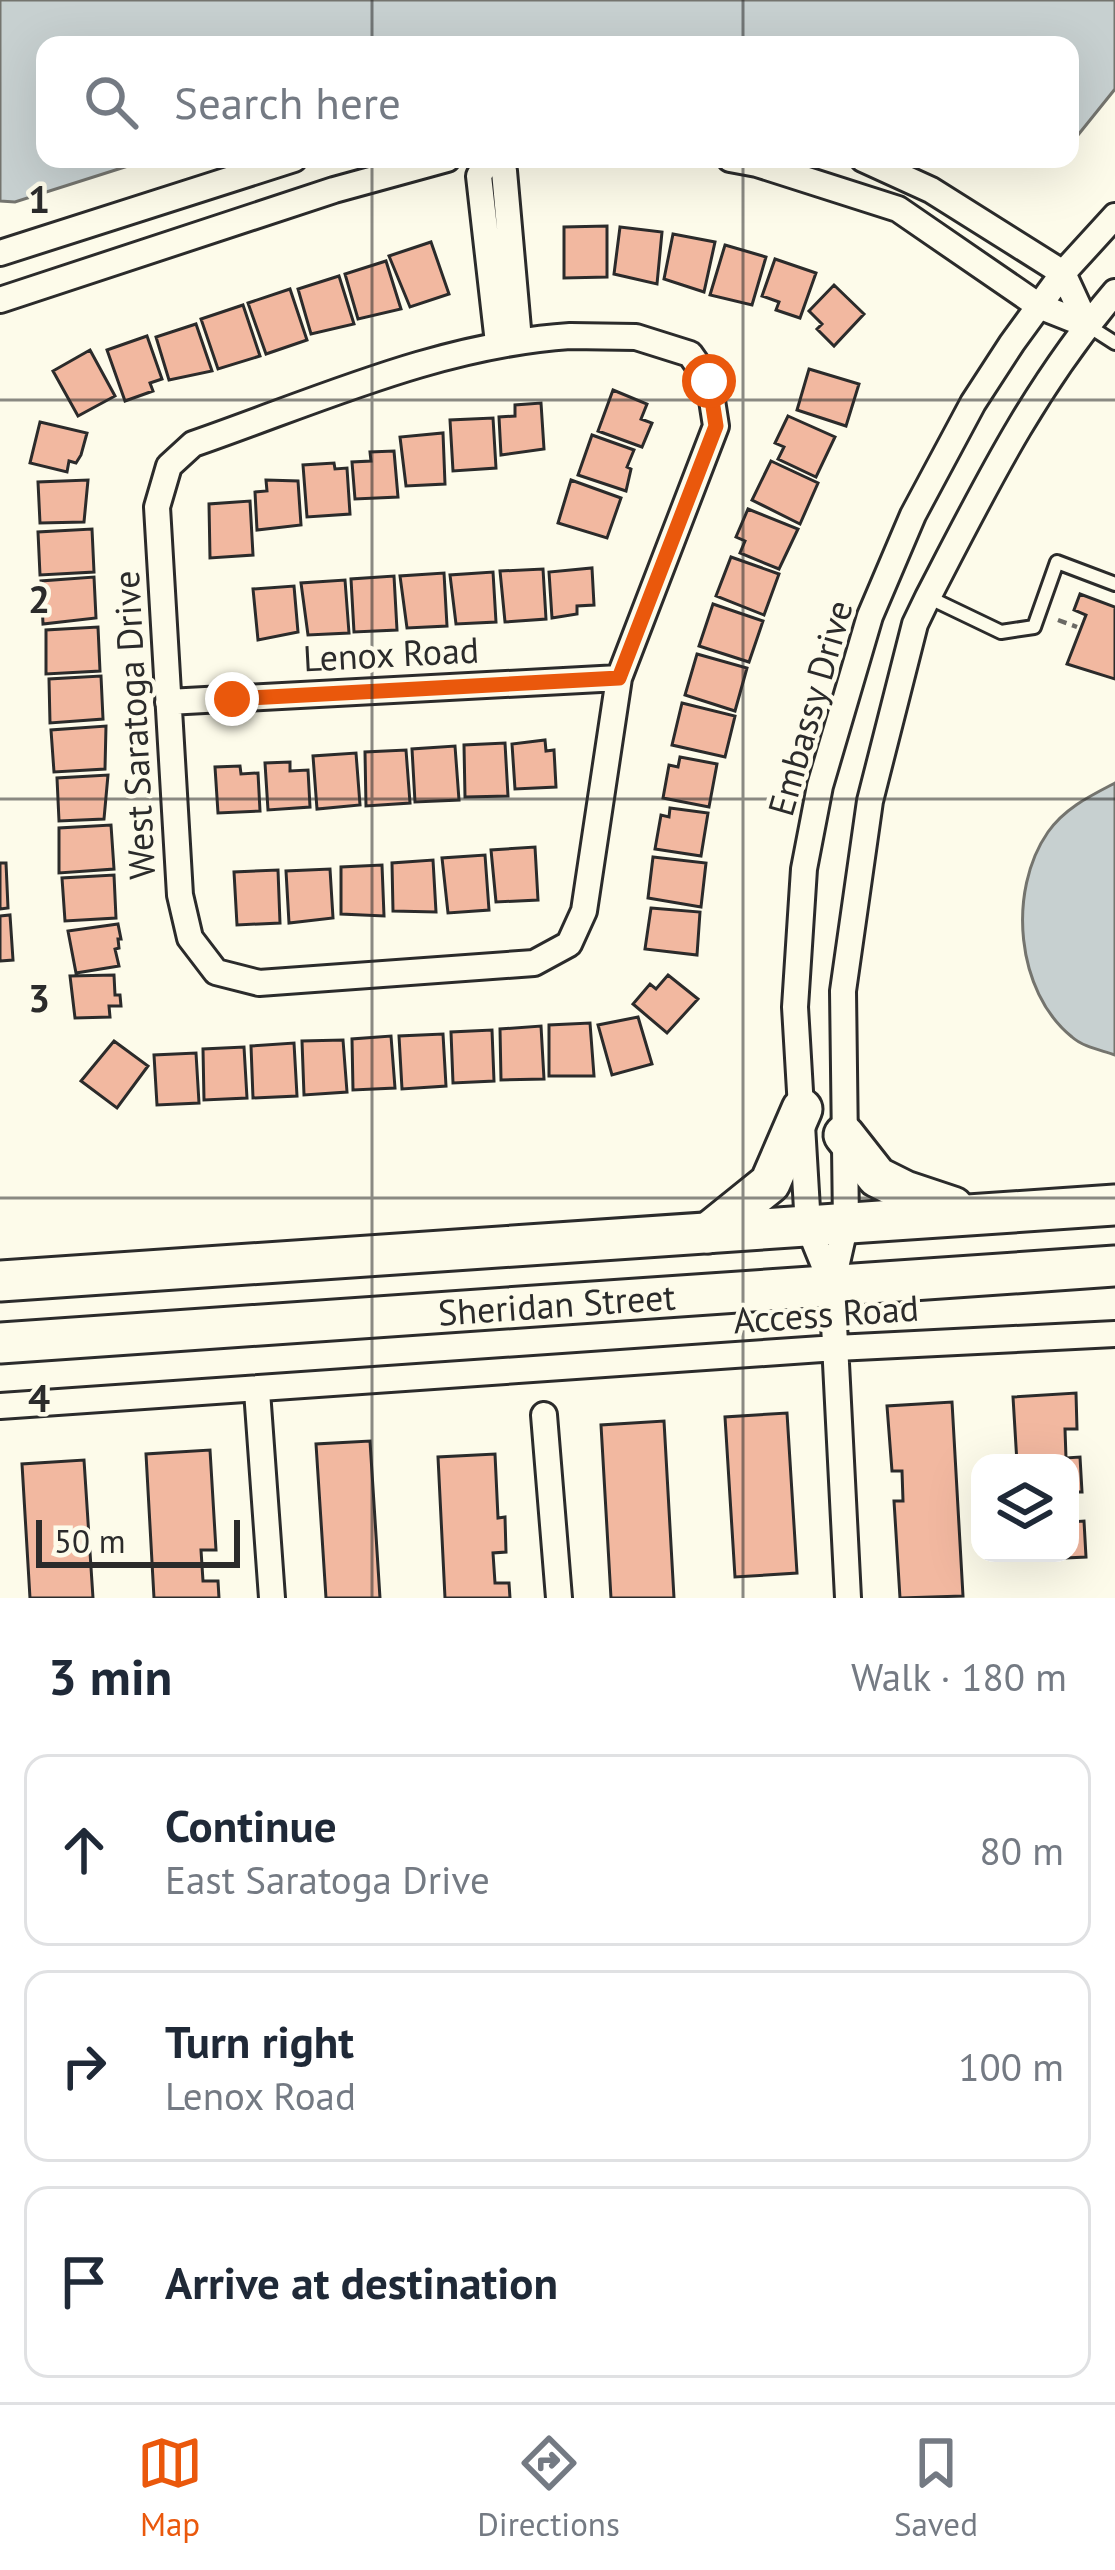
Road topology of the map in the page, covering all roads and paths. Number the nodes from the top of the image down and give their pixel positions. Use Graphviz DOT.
graph roads {
  1 [pos="266,168"];
  2 [pos="414,168"];
  3 [pos="483,168"];
  4 [pos="502,168"];
  5 [pos="764,168"];
  6 [pos="883,168"];
  7 [pos="1115,216"];
  8 [pos="0,254"];
  9 [pos="1063,273"];
  10 [pos="1115,292"];
  11 [pos="0,300"];
  12 [pos="1039,306"];
  13 [pos="1087,325"];
  14 [pos="509,341"];
  15 [pos="1115,343"];
  16 [pos="1115,584"];
  17 [pos="928,597"];
  18 [pos="1053,618"];
  19 [pos="1076,628"];
  20 [pos="619,678"];
  21 [pos="168,703"];
  22 [pos="802,1109"];
  23 [pos="844,1135"];
  24 [pos="1115,1205"];
  25 [pos="975,1215"];
  26 [pos="827,1225"];
  27 [pos="708,1233"];
  28 [pos="1115,1266"];
  29 [pos="0,1281"];
  30 [pos="832,1285"];
  31 [pos="1115,1334"];
  32 [pos="0,1343"];
  33 [pos="836,1348"];
  34 [pos="257,1391"];
  35 [pos="0,1406"];
  36 [pos="544,1415"];
  37 [pos="272,1598"];
  38 [pos="559,1598"];
  39 [pos="848,1598"];
  1 -- 8 [label="street"];
  2 -- 11 [label="street"];
  3 -- 14 [label="street"];
  4 -- 14 [label="street"];
  5 -- 12 [label="street"];
  6 -- 9 [label="street"];
  7 -- 9 [label="street, Embassy Drive"];
  9 -- 12 [label="street, Embassy Drive"];
  9 -- 13 [label="street"];
  10 -- 13 [label="street, Embassy Drive"];
  12 -- 13 [label="street"];
  12 -- 22 [label="street, Embassy Drive"];
  13 -- 15 [label="lane"];
  13 -- 17 [label="street, Embassy Drive"];
  14 -- 20 [label="street"];
  14 -- 21 [label="street, West Saratoga Drive"];
  16 -- 17 [label="lane"];
  17 -- 23 [label="street, Embassy Drive"];
  18 -- 19 [label="path"];
  20 -- 21 [label="street, Lenox Road"];
  20 -- 21 [label="street, West Saratoga Drive"];
  22 -- 26 [label="street, Embassy Drive"];
  22 -- 27 [label="main road"];
  23 -- 25 [label="main road"];
  23 -- 26 [label="street, Embassy Drive"];
  24 -- 25 [label="main road, Sheridan Street"];
  25 -- 26 [label="main road, Sheridan Street"];
  26 -- 27 [label="main road, Sheridan Street"];
  26 -- 30 [label="street"];
  26 -- 30 [label="street, Embassy Drive"];
  27 -- 29 [label="main road, Sheridan Street"];
  28 -- 30 [label="main road, Sheridan Street"];
  30 -- 32 [label="main road, Sheridan Street"];
  30 -- 33 [label="street"];
  31 -- 33 [label="street, Access Road"];
  33 -- 34 [label="street, Access Road"];
  33 -- 39 [label="street"];
  34 -- 35 [label="street"];
  34 -- 37 [label="street"];
  36 -- 38 [label="street"];
}
